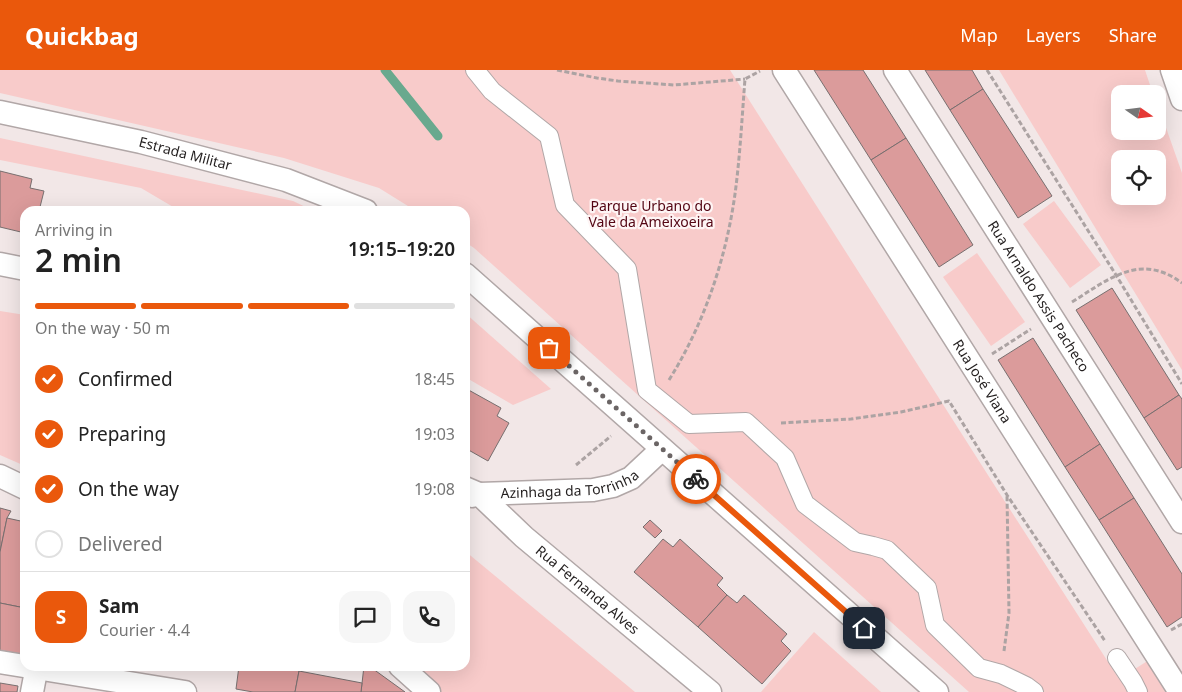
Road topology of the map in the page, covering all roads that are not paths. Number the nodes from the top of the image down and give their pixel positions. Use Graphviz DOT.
graph roads {
  1 [pos="474,70"];
  2 [pos="784,70"];
  3 [pos="895,70"];
  4 [pos="1172,70"];
  5 [pos="1182,99"];
  6 [pos="0,112"];
  7 [pos="353,206"];
  8 [pos="0,264"];
  9 [pos="20,268"];
  10 [pos="470,278"];
  11 [pos="662,449"];
  12 [pos="0,476"];
  13 [pos="20,486"];
  14 [pos="470,493"];
  15 [pos="1182,522"];
  16 [pos="1117,658"];
  17 [pos="0,662"];
  18 [pos="20,665"];
  19 [pos="35,671"];
  20 [pos="60,671"];
  21 [pos="406,671"];
  22 [pos="32,692"];
  23 [pos="185,692"];
  24 [pos="429,692"];
  25 [pos="710,692"];
  26 [pos="937,692"];
  27 [pos="1034,692"];
  28 [pos="1138,692"];
  29 [pos="1180,692"];
  1 -- 27 [label="street"];
  2 -- 29 [label="street, Rua José Viana"];
  3 -- 15 [label="street, Rua Arnaldo Assis Pacheco"];
  4 -- 5 [label="street"];
  6 -- 7 [label="street, Estrada Militar"];
  8 -- 9 [label="street"];
  10 -- 11 [label="street"];
  11 -- 14 [label="street, Azinhaga da Torrinha"];
  11 -- 26 [label="street"];
  12 -- 13 [label="street"];
  14 -- 25 [label="street, Rua Fernanda Alves"];
  16 -- 28 [label="street"];
  17 -- 18 [label="street"];
  19 -- 22 [label="street"];
  20 -- 23 [label="street"];
  21 -- 24 [label="street"];
}
